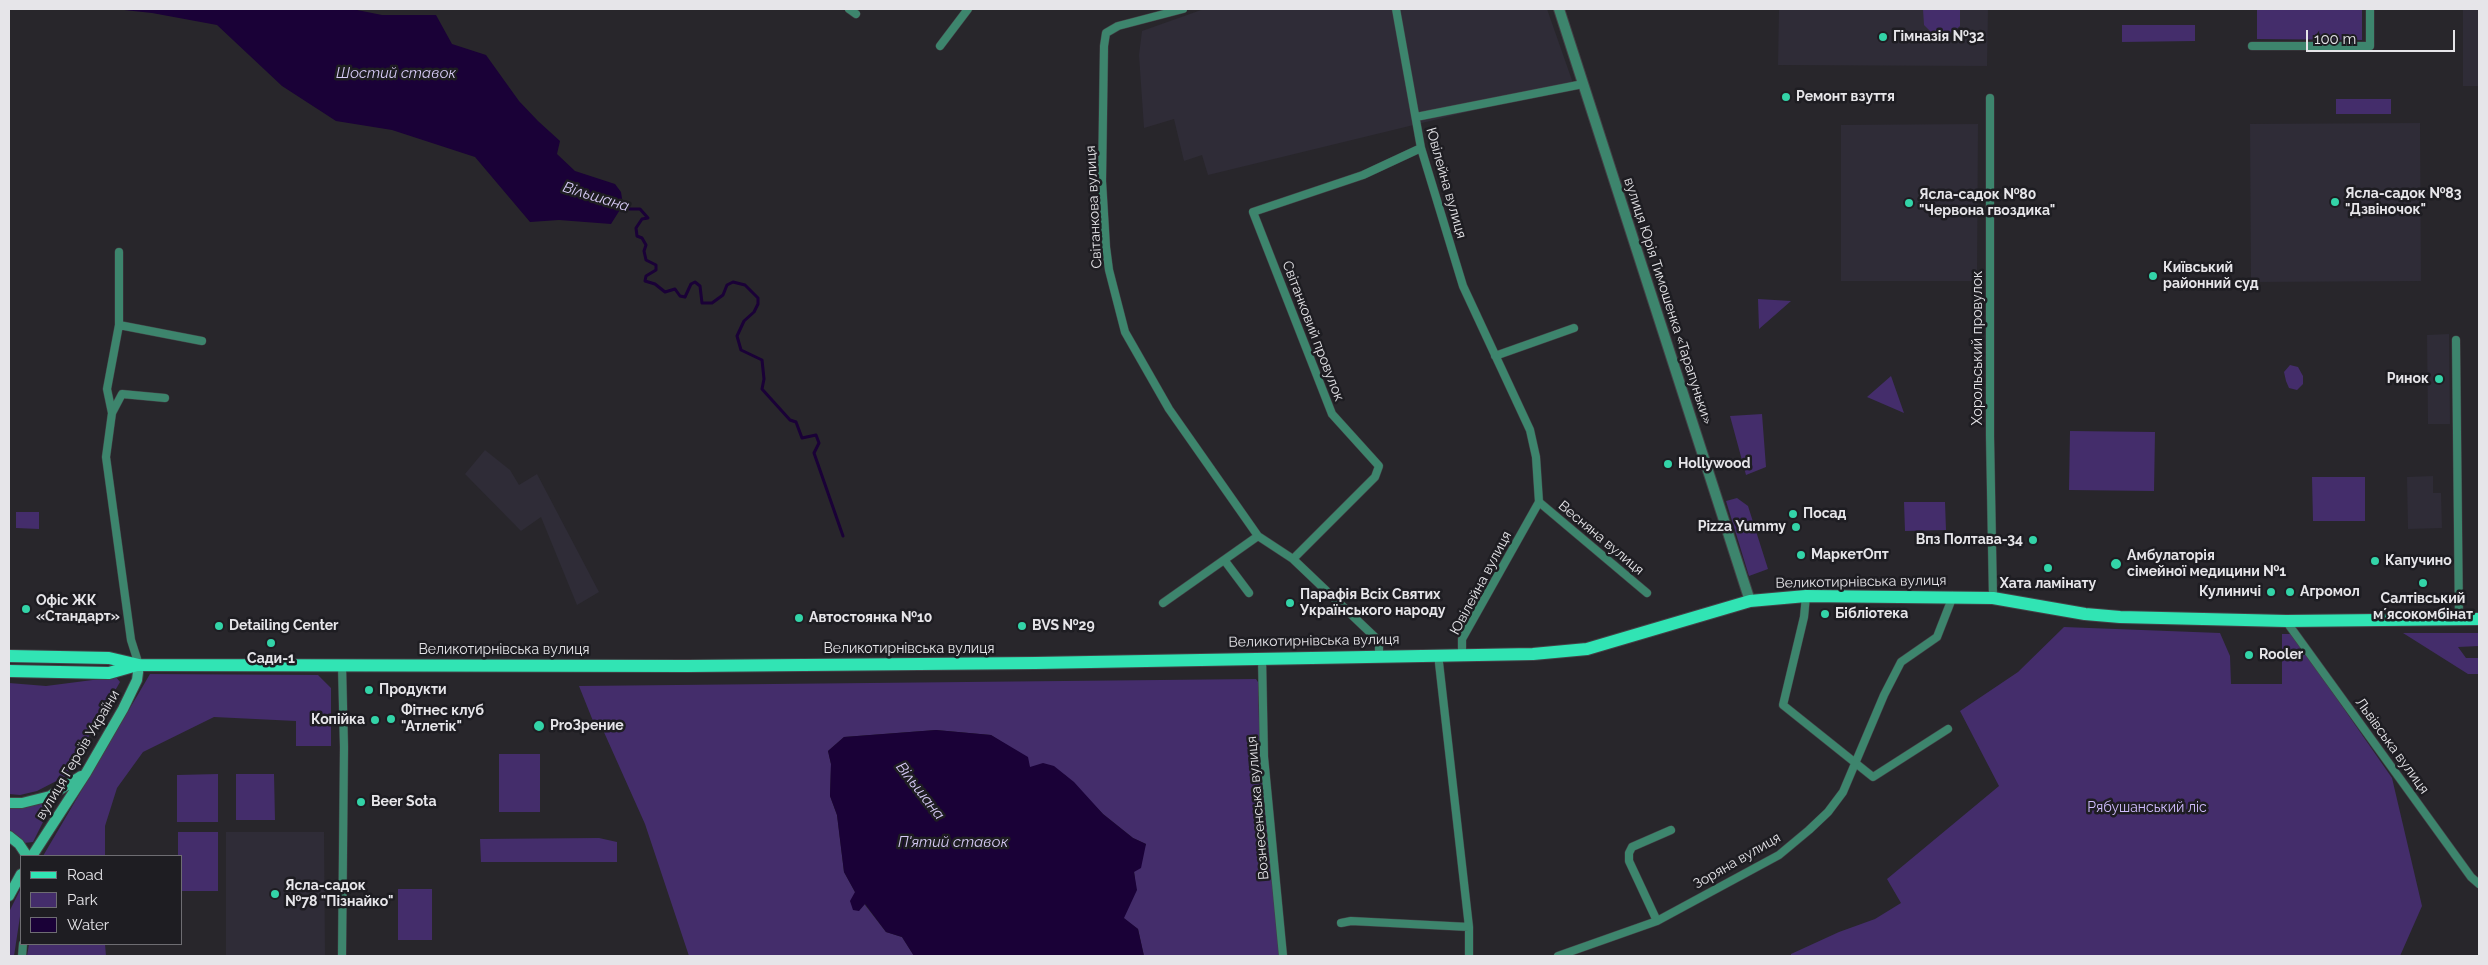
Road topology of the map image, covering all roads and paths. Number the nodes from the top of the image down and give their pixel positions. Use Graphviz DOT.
graph roads {
  1 [pos="968,9"];
  2 [pos="1184,9"];
  3 [pos="1396,9"];
  4 [pos="1559,9"];
  5 [pos="2370,9"];
  6 [pos="940,46"];
  7 [pos="2252,46"];
  8 [pos="1583,84"];
  9 [pos="1990,98"];
  10 [pos="1416,118"];
  11 [pos="1421,148"];
  12 [pos="119,252"];
  13 [pos="119,325"];
  14 [pos="1574,328"];
  15 [pos="2456,340"];
  16 [pos="202,341"];
  17 [pos="1495,356"];
  18 [pos="165,398"];
  19 [pos="112,413"];
  20 [pos="1539,502"];
  21 [pos="1258,536"];
  22 [pos="1293,559"];
  23 [pos="1225,561"];
  24 [pos="1647,592"];
  25 [pos="1249,593"];
  26 [pos="1806,596"];
  27 [pos="1953,596"];
  28 [pos="1992,598"];
  29 [pos="1750,601"];
  30 [pos="1163,603"];
  31 [pos="2479,619"];
  32 [pos="2460,620"];
  33 [pos="2286,621"];
  34 [pos="1438,654"];
  35 [pos="1462,654"];
  36 [pos="1379,655"];
  37 [pos="9,656"];
  38 [pos="1262,657"];
  39 [pos="140,665"];
  40 [pos="342,665"];
  41 [pos="9,671"];
  42 [pos="1948,729"];
  43 [pos="1854,763"];
  44 [pos="86,773"];
  45 [pos="9,803"];
  46 [pos="1671,830"];
  47 [pos="9,836"];
  48 [pos="26,855"];
  49 [pos="33,855"];
  50 [pos="20,876"];
  51 [pos="2479,884"];
  52 [pos="9,896"];
  53 [pos="1657,921"];
  54 [pos="1341,923"];
  55 [pos="1469,927"];
  56 [pos="342,956"];
  57 [pos="1283,956"];
  58 [pos="1469,956"];
  59 [pos="1558,956"];
  1 -- 6 [label="street"];
  2 -- 21 [label="street, Світанкова вулиця"];
  3 -- 10 [label="street, Ювілейна вулиця"];
  4 -- 8 [label="street, вулиця Юрія Тимошенка «Тарапуньки»"];
  5 -- 7 [label="street"];
  8 -- 10 [label="street"];
  8 -- 29 [label="street, вулиця Юрія Тимошенка «Тарапуньки»"];
  9 -- 28 [label="street, Хорольський провулок"];
  10 -- 11 [label="street, Ювілейна вулиця"];
  11 -- 17 [label="street, Ювілейна вулиця"];
  11 -- 22 [label="street, Світанковий провулок"];
  12 -- 13 [label="street"];
  13 -- 16 [label="street"];
  13 -- 19 [label="street"];
  14 -- 17 [label="street"];
  15 -- 32 [label="street"];
  17 -- 20 [label="street, Ювілейна вулиця"];
  18 -- 19 [label="street"];
  19 -- 39 [label="street"];
  20 -- 24 [label="street, Весняна вулиця"];
  20 -- 35 [label="street, Ювілейна вулиця"];
  21 -- 22 [label="street, Світанкова вулиця"];
  21 -- 23 [label="street"];
  22 -- 36 [label="street, Світанкова вулиця"];
  23 -- 25 [label="street"];
  23 -- 30 [label="street"];
  26 -- 27 [label="main road, Великотирнівська вулиця"];
  26 -- 29 [label="main road, Великотирнівська вулиця"];
  26 -- 43 [label="street"];
  27 -- 28 [label="main road, Великотирнівська вулиця"];
  27 -- 43 [label="street, Зоряна вулиця"];
  28 -- 33 [label="main road, Великотирнівська вулиця"];
  29 -- 35 [label="main road, Великотирнівська вулиця"];
  31 -- 32 [label="main road, Великотирнівська вулиця"];
  32 -- 33 [label="main road, Великотирнівська вулиця"];
  33 -- 51 [label="street, Львівська вулиця"];
  34 -- 35 [label="main road, Великотирнівська вулиця"];
  34 -- 36 [label="main road, Великотирнівська вулиця"];
  34 -- 55 [label="street"];
  36 -- 38 [label="main road, Великотирнівська вулиця"];
  37 -- 39 [label="main road, Великотирнівська вулиця"];
  38 -- 40 [label="main road, Великотирнівська вулиця"];
  38 -- 57 [label="street, Вознесенська вулиця"];
  39 -- 40 [label="main road, Великотирнівська вулиця"];
  39 -- 41 [label="main road, Великотирнівська вулиця"];
  39 -- 44 [label="main road, вулиця Героїв України"];
  40 -- 56 [label="street"];
  42 -- 43 [label="street"];
  43 -- 53 [label="street, Зоряна вулиця"];
  44 -- 45 [label="main road"];
  44 -- 49 [label="main road, вулиця Героїв України"];
  46 -- 53 [label="street"];
  47 -- 48 [label="main road"];
  50 -- 52 [label="main road"];
  53 -- 59 [label="street, Зоряна вулиця"];
  54 -- 55 [label="street"];
  55 -- 58 [label="street"];
}
